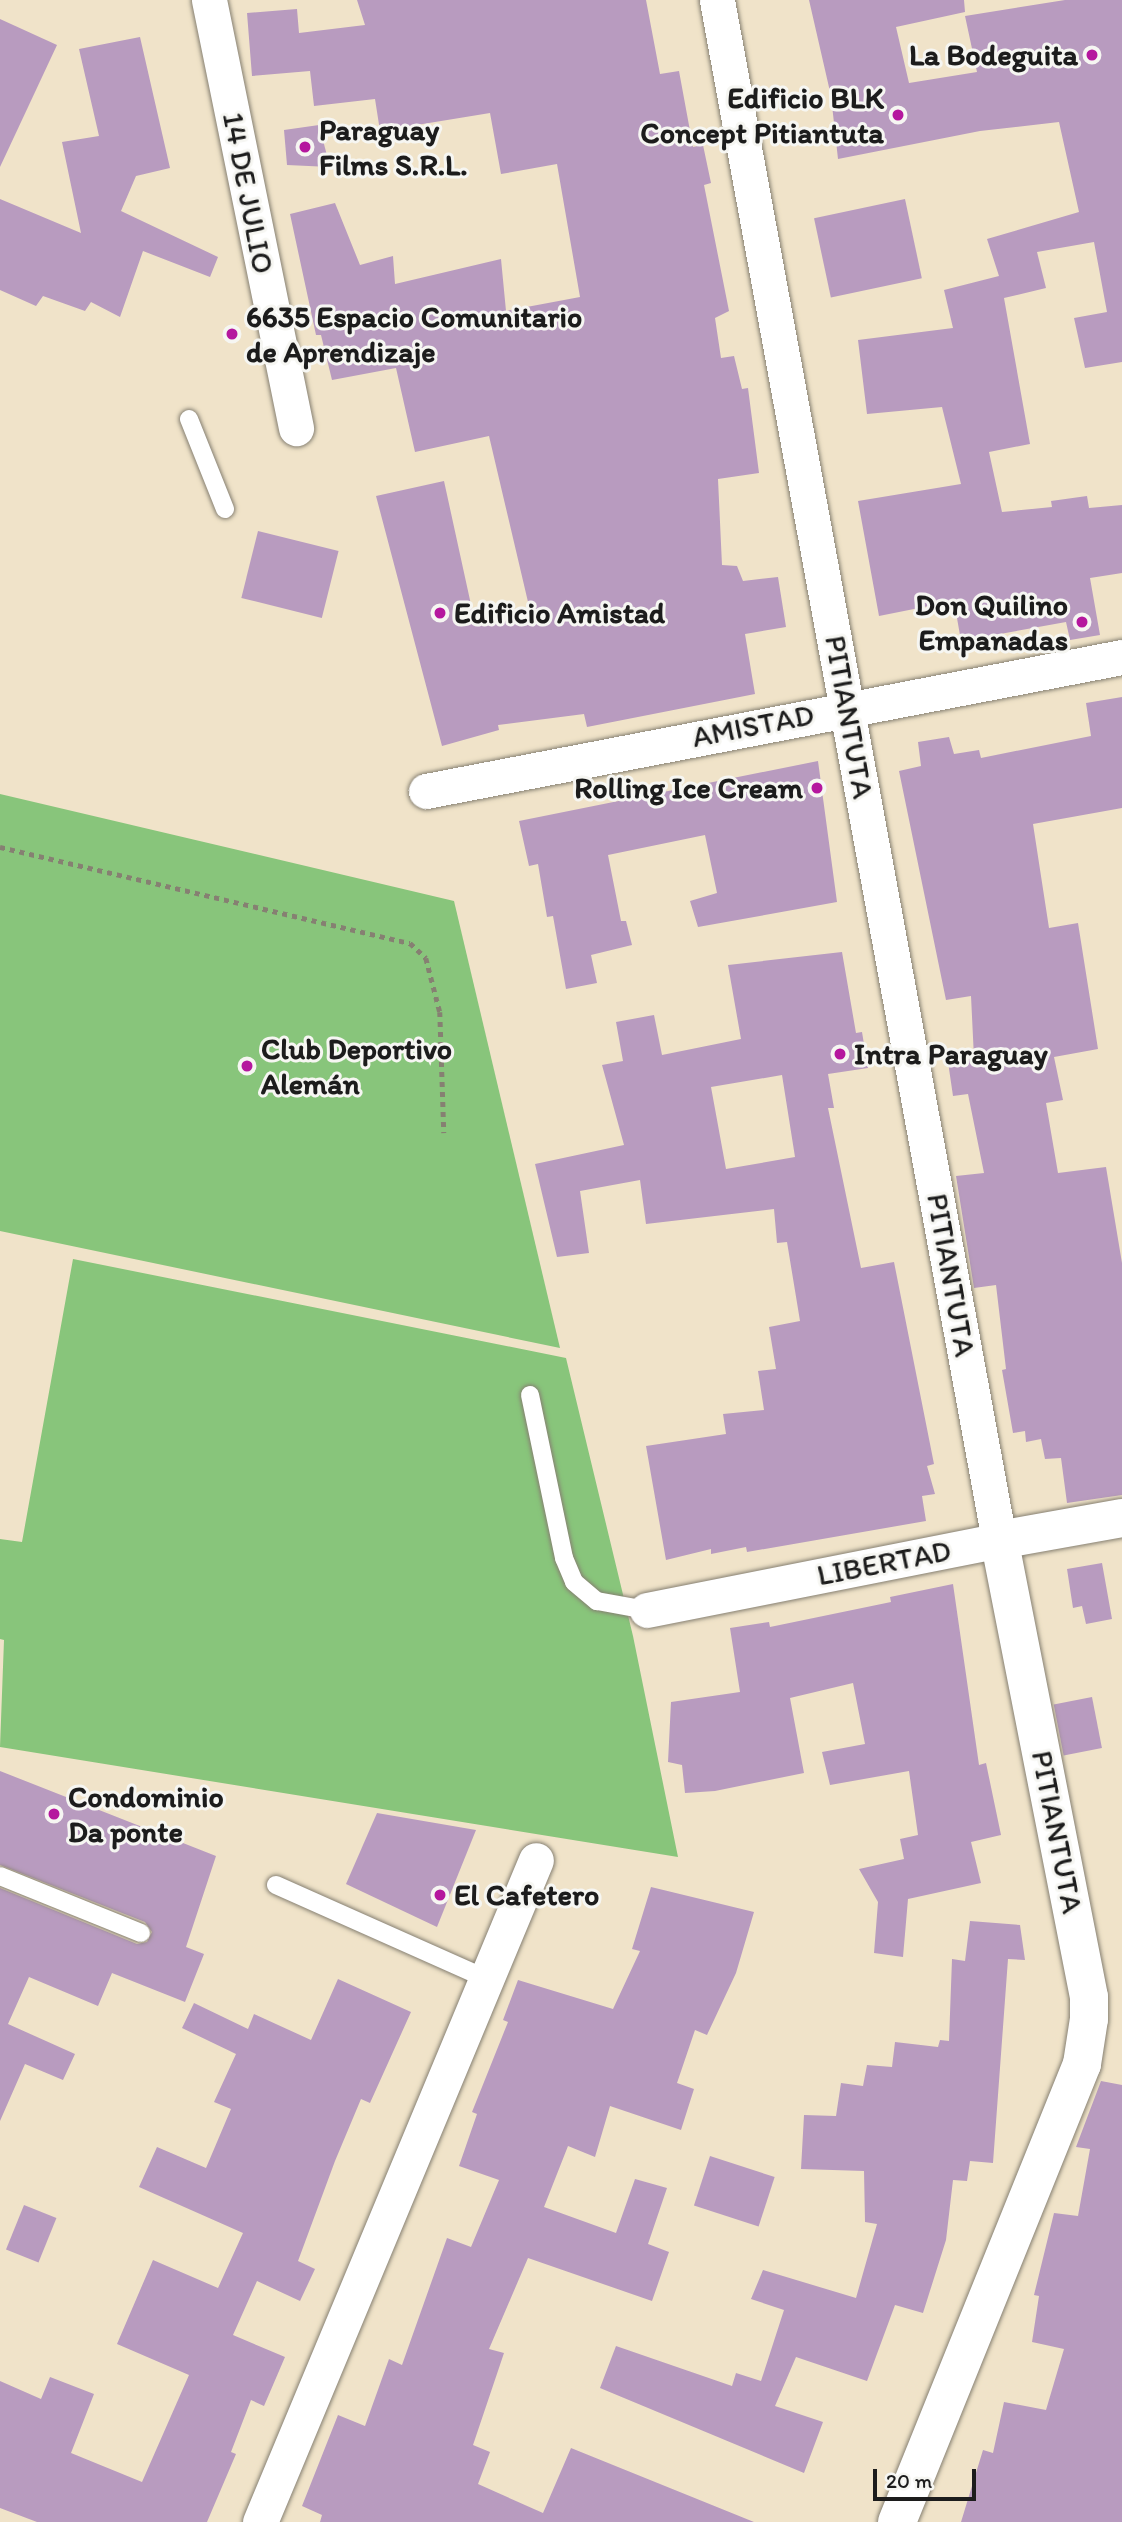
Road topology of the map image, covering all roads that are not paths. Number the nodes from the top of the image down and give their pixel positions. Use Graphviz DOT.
graph roads {
  1 [pos="209,0"];
  2 [pos="717,0"];
  3 [pos="189,419"];
  4 [pos="296,428"];
  5 [pos="225,509"];
  6 [pos="1122,657"];
  7 [pos="847,707"];
  8 [pos="426,791"];
  9 [pos="530,1395"];
  10 [pos="1122,1518"];
  11 [pos="999,1540"];
  12 [pos="647,1610"];
  13 [pos="536,1860"];
  14 [pos="0,1877"];
  15 [pos="275,1885"];
  16 [pos="141,1933"];
  17 [pos="487,1979"];
  18 [pos="260,2522"];
  19 [pos="897,2522"];
  1 -- 4 [label="street, 14 DE JULIO"];
  2 -- 7 [label="street, PITIANTUTA"];
  3 -- 5 [label="lane"];
  6 -- 7 [label="street, AMISTAD"];
  7 -- 8 [label="street, AMISTAD"];
  7 -- 11 [label="street, PITIANTUTA"];
  9 -- 12 [label="lane"];
  10 -- 11 [label="street, LIBERTAD"];
  11 -- 12 [label="street, LIBERTAD"];
  11 -- 19 [label="street, PITIANTUTA"];
  13 -- 17 [label="street"];
  14 -- 16 [label="lane"];
  15 -- 17 [label="lane"];
  17 -- 18 [label="street"];
}
